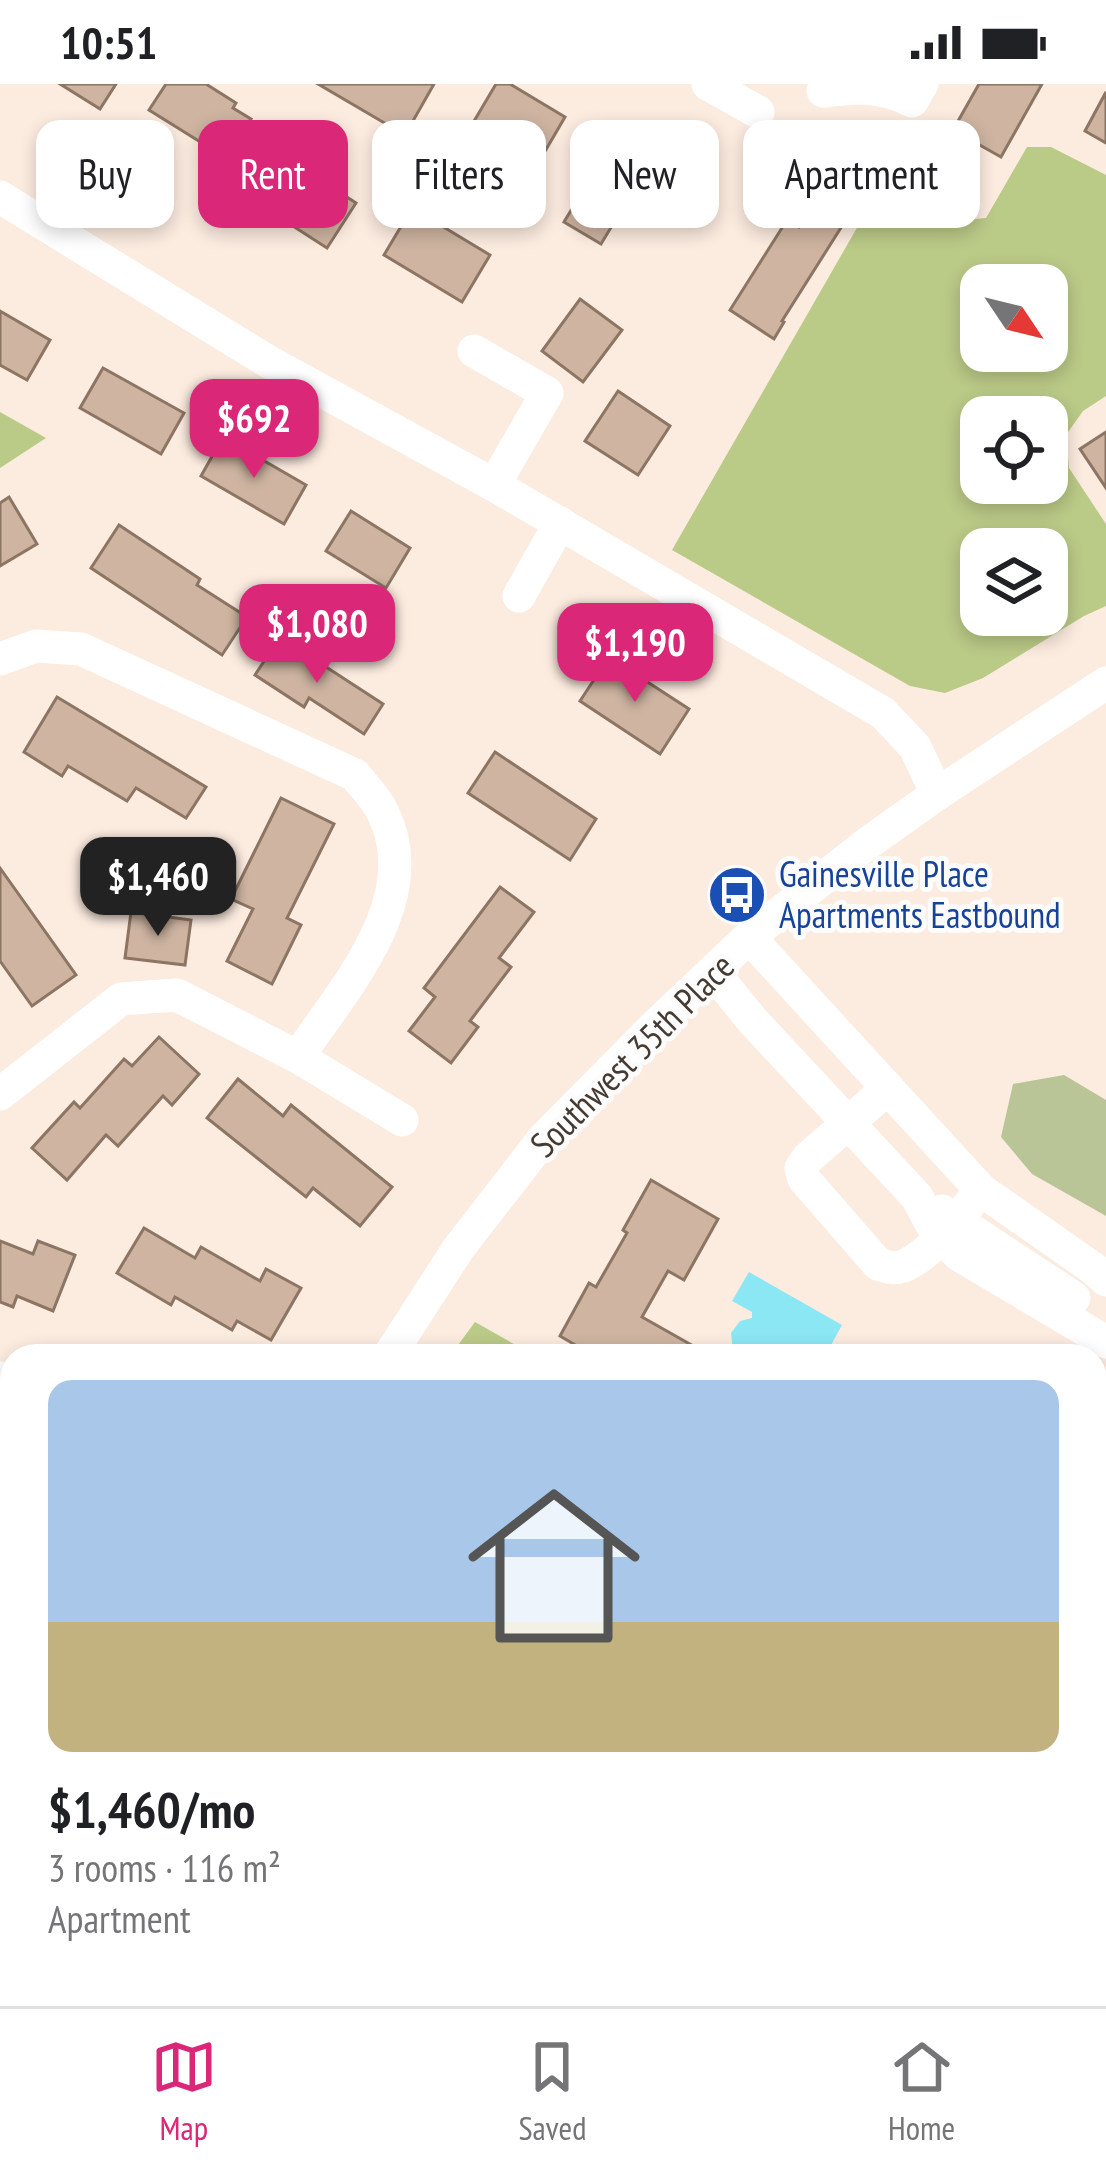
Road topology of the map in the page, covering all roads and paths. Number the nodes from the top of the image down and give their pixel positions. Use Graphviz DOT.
graph roads {
  1 [pos="708,84"];
  2 [pos="922,84"];
  3 [pos="823,91"];
  4 [pos="758,112"];
  5 [pos="0,197"];
  6 [pos="474,351"];
  7 [pos="494,485"];
  8 [pos="560,523"];
  9 [pos="519,596"];
  10 [pos="0,658"];
  11 [pos="1106,683"];
  12 [pos="937,794"];
  13 [pos="749,937"];
  14 [pos="713,972"];
  15 [pos="298,1057"];
  16 [pos="6,1077"];
  17 [pos="887,1089"];
  18 [pos="402,1120"];
  19 [pos="847,1122"];
  20 [pos="981,1190"];
  21 [pos="950,1228"];
  22 [pos="1038,1229"];
  23 [pos="1016,1259"];
  24 [pos="1106,1280"];
  25 [pos="1106,1318"];
  26 [pos="1106,1342"];
  27 [pos="397,1344"];
  1 -- 4 [label="street"];
  2 -- 3 [label="street"];
  5 -- 7 [label="street"];
  6 -- 7 [label="street"];
  7 -- 8 [label="street"];
  8 -- 9 [label="street"];
  8 -- 12 [label="street"];
  10 -- 15 [label="street"];
  11 -- 12 [label="street, Southwest 35th Place"];
  12 -- 13 [label="street, Southwest 35th Place"];
  13 -- 14 [label="street, Southwest 35th Place"];
  13 -- 17 [label="street"];
  14 -- 19 [label="street"];
  14 -- 27 [label="street, Southwest 35th Place"];
  15 -- 16 [label="street"];
  15 -- 18 [label="street"];
  17 -- 19 [label="street"];
  17 -- 20 [label="street"];
  19 -- 21 [label="street"];
  19 -- 21 [label="street"];
  20 -- 21 [label="street"];
  20 -- 22 [label="street"];
  21 -- 23 [label="street"];
  21 -- 26 [label="street"];
  22 -- 23 [label="street"];
  22 -- 24 [label="street"];
  23 -- 25 [label="street"];
}
